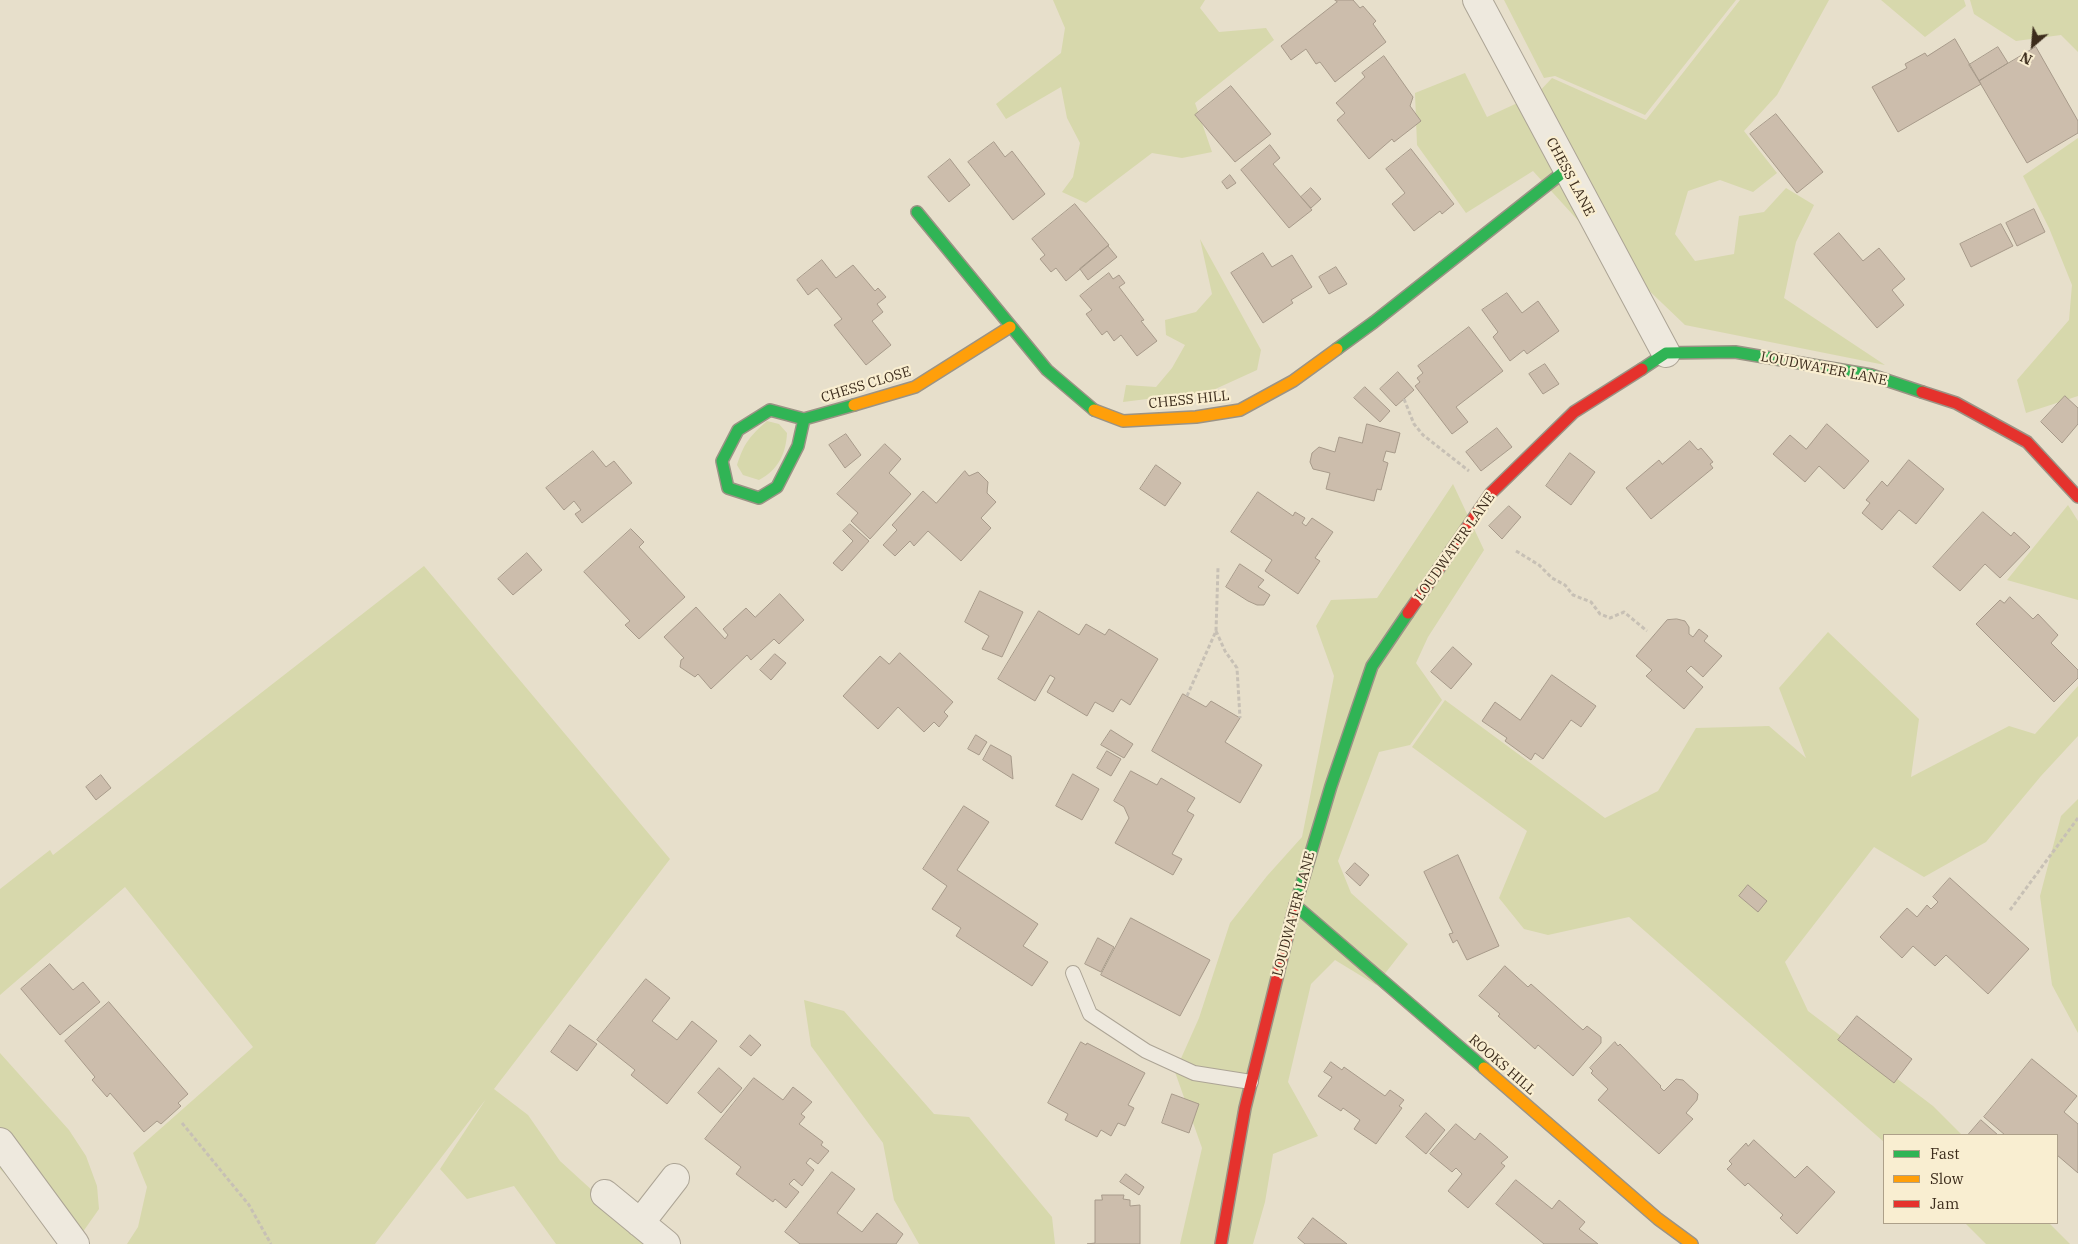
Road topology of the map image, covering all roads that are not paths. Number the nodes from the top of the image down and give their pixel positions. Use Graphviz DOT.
graph roads {
  1 [pos="1477,0"];
  2 [pos="1566,170"];
  3 [pos="917,212"];
  4 [pos="1010,327"];
  5 [pos="1666,353"];
  6 [pos="804,419"];
  7 [pos="2078,498"];
  8 [pos="1295,905"];
  9 [pos="1074,973"];
  10 [pos="1251,1082"];
  11 [pos="0,1142"];
  12 [pos="675,1178"];
  13 [pos="605,1194"];
  14 [pos="640,1223"];
  15 [pos="75,1244"];
  16 [pos="666,1244"];
  17 [pos="1221,1244"];
  18 [pos="1692,1244"];
  1 -- 2 [label="street, CHESS LANE"];
  2 -- 4 [label="street, CHESS HILL"];
  2 -- 5 [label="street, CHESS LANE"];
  3 -- 4 [label="street, CHESS HILL"];
  4 -- 6 [label="street, CHESS CLOSE"];
  5 -- 7 [label="street, LOUDWATER LANE"];
  5 -- 8 [label="street, LOUDWATER LANE"];
  6 -- 6 [label="street"];
  8 -- 10 [label="street, LOUDWATER LANE"];
  8 -- 18 [label="street, ROOKS HILL"];
  9 -- 10 [label="lane"];
  10 -- 17 [label="street, LOUDWATER LANE"];
  11 -- 15 [label="street"];
  12 -- 14 [label="street"];
  13 -- 14 [label="street"];
  14 -- 16 [label="street"];
}
